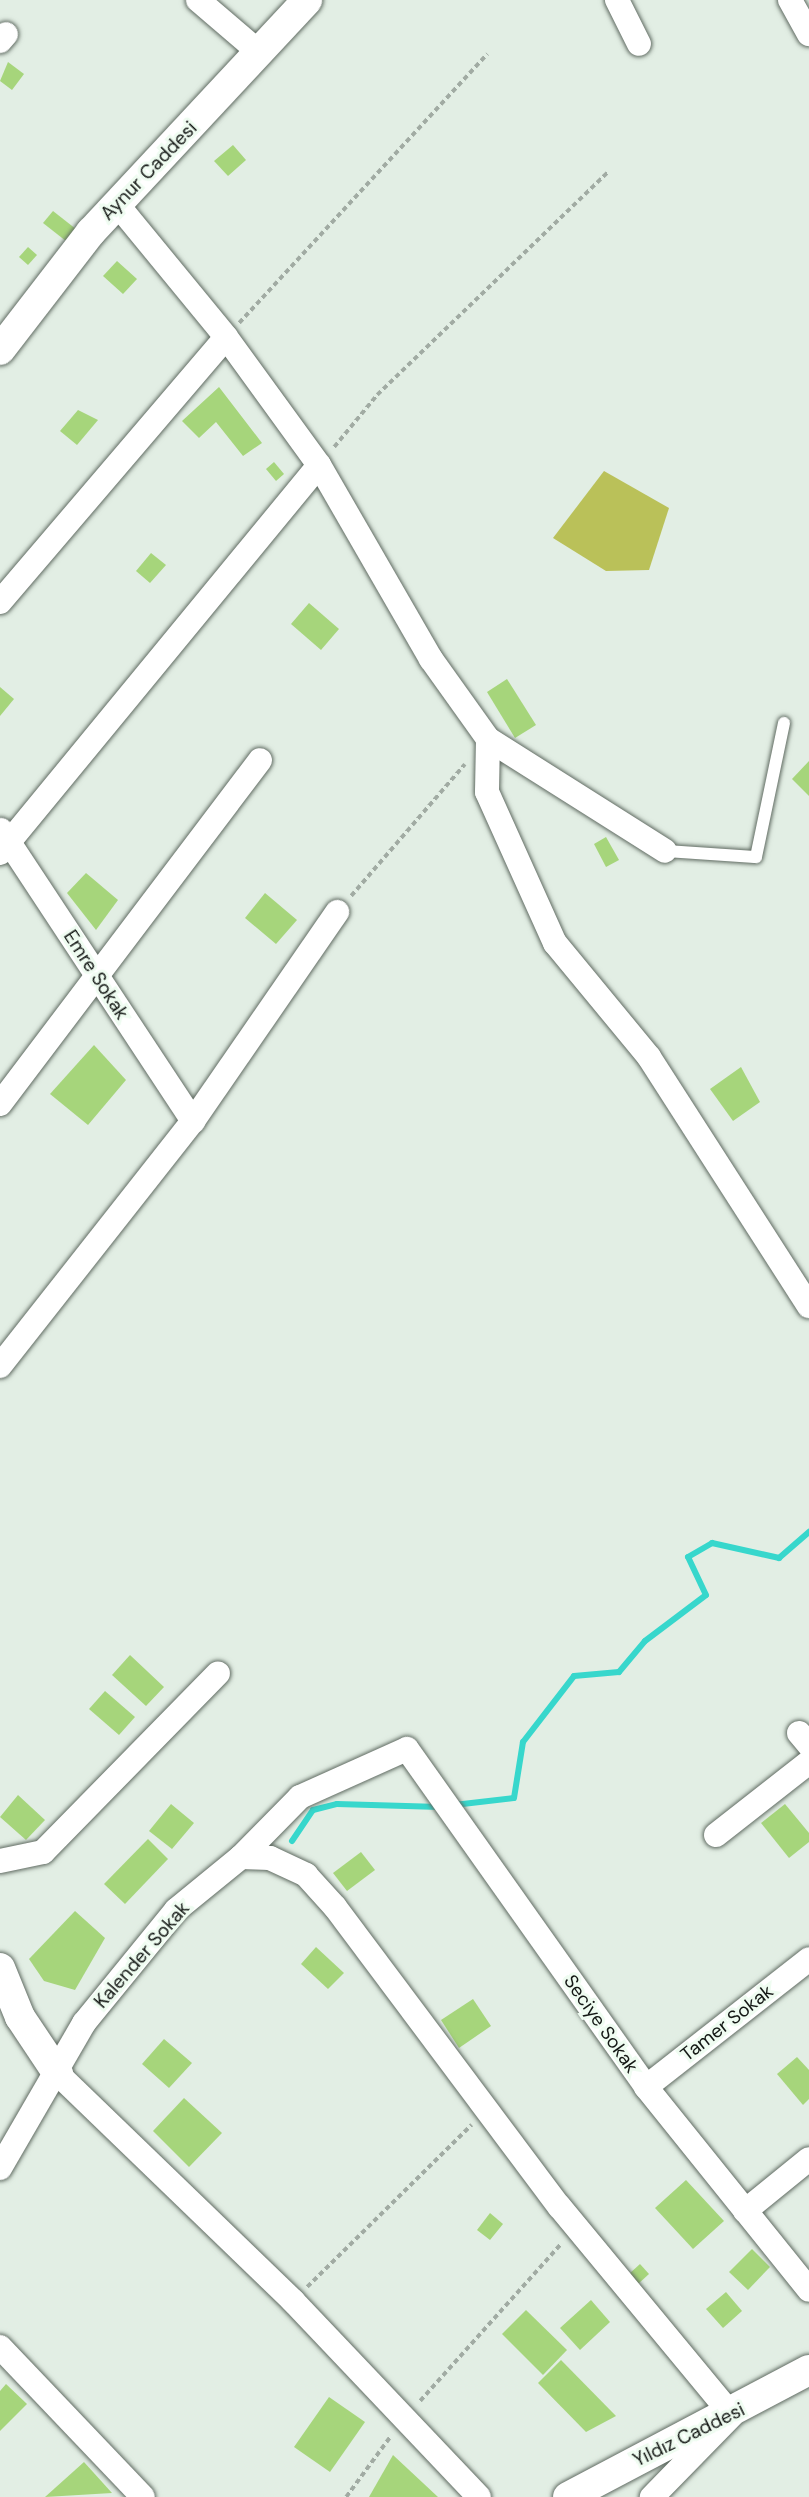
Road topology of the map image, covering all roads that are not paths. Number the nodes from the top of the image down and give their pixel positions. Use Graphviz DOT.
graph roads {
  1 [pos="198,0"];
  2 [pos="307,0"];
  3 [pos="617,0"];
  4 [pos="790,0"];
  5 [pos="809,34"];
  6 [pos="639,44"];
  7 [pos="260,53"];
  8 [pos="116,203"];
  9 [pos="226,337"];
  10 [pos="2,342"];
  11 [pos="319,465"];
  12 [pos="0,602"];
  13 [pos="784,723"];
  14 [pos="488,739"];
  15 [pos="260,760"];
  16 [pos="3,841"];
  17 [pos="665,850"];
  18 [pos="337,912"];
  19 [pos="99,979"];
  20 [pos="0,1104"];
  21 [pos="193,1121"];
  22 [pos="809,1306"];
  23 [pos="0,1366"];
  24 [pos="218,1673"];
  25 [pos="407,1749"];
  26 [pos="809,1762"];
  27 [pos="716,1835"];
  28 [pos="241,1857"];
  29 [pos="0,1861"];
  30 [pos="809,1958"];
  31 [pos="0,1968"];
  32 [pos="10,2019"];
  33 [pos="58,2074"];
  34 [pos="646,2087"];
  35 [pos="809,2159"];
  36 [pos="0,2168"];
  37 [pos="745,2211"];
  38 [pos="809,2290"];
  39 [pos="0,2347"];
  40 [pos="809,2370"];
  41 [pos="732,2416"];
  42 [pos="144,2497"];
  43 [pos="479,2497"];
  44 [pos="568,2497"];
  45 [pos="652,2497"];
  1 -- 7 [label="street"];
  2 -- 7 [label="street, Aynur Caddesi"];
  3 -- 6 [label="street"];
  4 -- 5 [label="street"];
  7 -- 8 [label="street, Aynur Caddesi"];
  8 -- 9 [label="street"];
  8 -- 10 [label="street, Aynur Caddesi"];
  9 -- 11 [label="street"];
  9 -- 12 [label="street"];
  11 -- 14 [label="street"];
  11 -- 16 [label="street"];
  13 -- 17 [label="lane"];
  14 -- 17 [label="street"];
  14 -- 22 [label="street"];
  15 -- 19 [label="street"];
  16 -- 19 [label="street, Emre Sokak"];
  18 -- 21 [label="street"];
  19 -- 20 [label="street"];
  19 -- 21 [label="street, Emre Sokak"];
  21 -- 23 [label="street"];
  24 -- 29 [label="street"];
  25 -- 28 [label="street, Kalender Sokak"];
  25 -- 34 [label="street, Seciye Sokak"];
  26 -- 27 [label="street"];
  28 -- 33 [label="street, Kalender Sokak"];
  28 -- 41 [label="street"];
  30 -- 34 [label="street, Tamer Sokak"];
  31 -- 32 [label="street"];
  32 -- 33 [label="street"];
  33 -- 36 [label="street, Kalender Sokak"];
  33 -- 43 [label="street"];
  34 -- 37 [label="street, Seciye Sokak"];
  35 -- 37 [label="street"];
  37 -- 38 [label="street, Seciye Sokak"];
  39 -- 42 [label="street"];
  40 -- 41 [label="street, Yıldız Caddesi"];
  41 -- 44 [label="street, Yıldız Caddesi"];
  41 -- 45 [label="street"];
}
